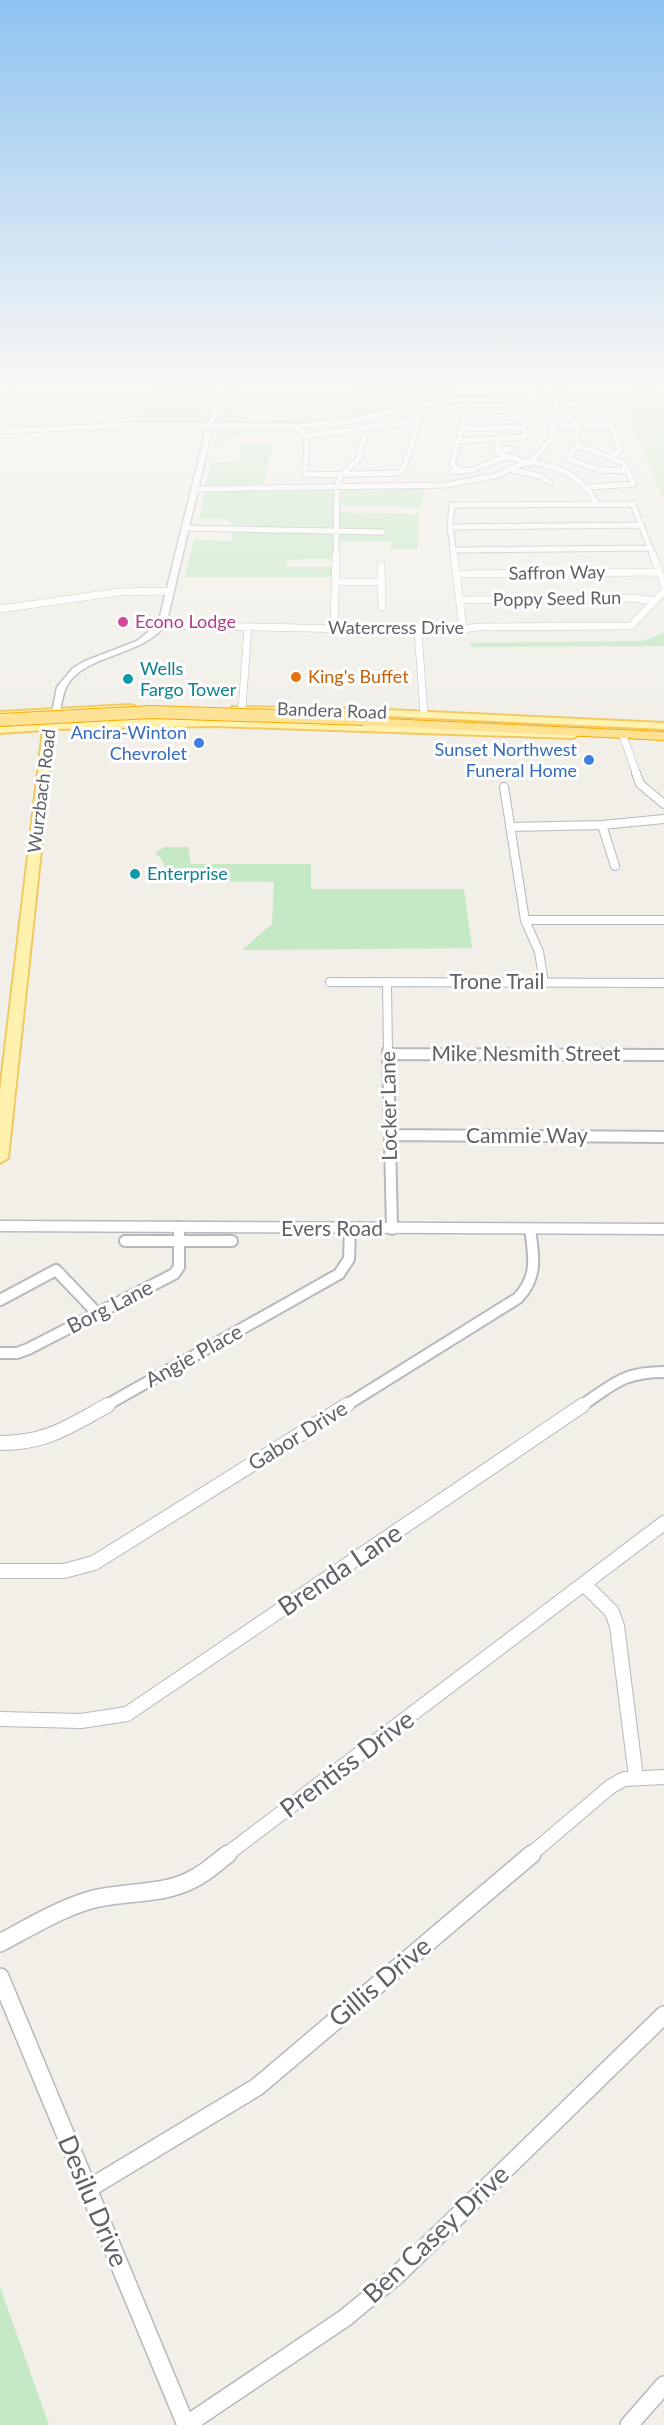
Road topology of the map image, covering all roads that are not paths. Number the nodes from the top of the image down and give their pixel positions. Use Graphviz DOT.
graph roads {
  1 [pos="193,496"];
  2 [pos="337,496"];
  3 [pos="594,496"];
  4 [pos="597,504"];
  5 [pos="642,525"];
  6 [pos="450,527"];
  7 [pos="184,528"];
  8 [pos="336,530"];
  9 [pos="383,532"];
  10 [pos="651,548"];
  11 [pos="453,550"];
  12 [pos="381,565"];
  13 [pos="659,572"];
  14 [pos="456,574"];
  15 [pos="337,582"];
  16 [pos="381,582"];
  17 [pos="664,584"];
  18 [pos="170,591"];
  19 [pos="664,591"];
  20 [pos="459,600"];
  21 [pos="655,601"];
  22 [pos="382,607"];
  23 [pos="0,609"];
  24 [pos="162,625"];
  25 [pos="248,627"];
  26 [pos="463,628"];
  27 [pos="334,629"];
  28 [pos="418,631"];
  29 [pos="242,709"];
  30 [pos="275,710"];
  31 [pos="55,711"];
  32 [pos="419,714"];
  33 [pos="0,715"];
  34 [pos="364,720"];
  35 [pos="0,722"];
  36 [pos="255,724"];
  37 [pos="49,725"];
  38 [pos="664,728"];
  39 [pos="377,729"];
  40 [pos="0,730"];
  41 [pos="623,736"];
  42 [pos="664,736"];
  43 [pos="504,788"];
  44 [pos="664,804"];
  45 [pos="664,819"];
  46 [pos="602,825"];
  47 [pos="510,827"];
  48 [pos="615,866"];
  49 [pos="525,920"];
  50 [pos="664,920"];
  51 [pos="330,982"];
  52 [pos="387,982"];
  53 [pos="544,983"];
  54 [pos="664,983"];
  55 [pos="388,1053"];
  56 [pos="664,1055"];
  57 [pos="390,1135"];
  58 [pos="664,1137"];
  59 [pos="0,1158"];
  60 [pos="0,1226"];
  61 [pos="350,1229"];
  62 [pos="392,1229"];
  63 [pos="530,1229"];
  64 [pos="664,1229"];
  65 [pos="179,1234"];
  66 [pos="125,1241"];
  67 [pos="232,1241"];
  68 [pos="0,1300"];
  69 [pos="97,1313"];
  70 [pos="0,1353"];
  71 [pos="664,1372"];
  72 [pos="0,1443"];
  73 [pos="664,1523"];
  74 [pos="0,1571"];
  75 [pos="584,1584"];
  76 [pos="0,1719"];
  77 [pos="636,1777"];
  78 [pos="664,1777"];
  79 [pos="0,1943"];
  80 [pos="0,1977"];
  81 [pos="664,2015"];
  82 [pos="88,2189"];
  83 [pos="664,2385"];
  84 [pos="186,2425"];
  85 [pos="629,2425"];
  1 -- 7 [label="main road"];
  2 -- 8 [label="street"];
  3 -- 4 [label="street"];
  4 -- 5 [label="street"];
  4 -- 6 [label="street"];
  5 -- 6 [label="street"];
  5 -- 10 [label="street"];
  6 -- 11 [label="street"];
  7 -- 8 [label="street"];
  7 -- 18 [label="main road"];
  8 -- 9 [label="street"];
  8 -- 15 [label="street"];
  10 -- 11 [label="street"];
  10 -- 13 [label="street"];
  11 -- 14 [label="street"];
  12 -- 16 [label="street"];
  13 -- 14 [label="street, Saffron Way"];
  13 -- 17 [label="street"];
  14 -- 20 [label="street"];
  15 -- 16 [label="street"];
  15 -- 27 [label="street"];
  16 -- 22 [label="street"];
  18 -- 23 [label="street"];
  18 -- 24 [label="main road"];
  19 -- 21 [label="street"];
  20 -- 21 [label="street, Poppy Seed Run"];
  20 -- 26 [label="street"];
  21 -- 26 [label="street, Watercress Drive"];
  24 -- 25 [label="street, Watercress Drive"];
  24 -- 31 [label="main road, Wurzbach Road"];
  25 -- 27 [label="street, Watercress Drive"];
  25 -- 29 [label="street"];
  26 -- 28 [label="street, Watercress Drive"];
  27 -- 28 [label="street, Watercress Drive"];
  28 -- 32 [label="street"];
  29 -- 30 [label="main road, Bandera Road"];
  29 -- 31 [label="main road, Bandera Road"];
  30 -- 32 [label="main road, Bandera Road"];
  30 -- 36 [label="main road"];
  31 -- 33 [label="main road, Bandera Road"];
  31 -- 37 [label="main road, Wurzbach Road"];
  32 -- 38 [label="main road, Bandera Road"];
  32 -- 39 [label="main road"];
  34 -- 35 [label="highway, bridge"];
  34 -- 38 [label="highway"];
  34 -- 42 [label="highway"];
  36 -- 37 [label="main road, Bandera Road"];
  36 -- 39 [label="main road, Bandera Road"];
  37 -- 40 [label="main road, Bandera Road"];
  37 -- 59 [label="main road, Wurzbach Road"];
  39 -- 41 [label="main road, Bandera Road"];
  41 -- 42 [label="main road, Bandera Road"];
  41 -- 44 [label="street"];
  43 -- 47 [label="street"];
  45 -- 46 [label="street"];
  46 -- 47 [label="street"];
  46 -- 48 [label="street"];
  47 -- 49 [label="street"];
  49 -- 50 [label="street"];
  49 -- 53 [label="street"];
  51 -- 52 [label="street, Trone Trail"];
  52 -- 53 [label="street, Trone Trail"];
  52 -- 55 [label="street, Locker Lane"];
  53 -- 54 [label="street, Trone Trail"];
  55 -- 56 [label="street, Mike Nesmith Street"];
  55 -- 57 [label="street, Locker Lane"];
  57 -- 58 [label="street, Cammie Way"];
  57 -- 62 [label="street, Locker Lane"];
  60 -- 65 [label="main road, Evers Road"];
  61 -- 62 [label="main road, Evers Road"];
  61 -- 65 [label="main road, Evers Road"];
  61 -- 72 [label="street, Angie Place"];
  62 -- 63 [label="main road, Evers Road"];
  63 -- 64 [label="main road, Evers Road"];
  63 -- 74 [label="street, Gabor Drive"];
  65 -- 66 [label="street"];
  65 -- 67 [label="street"];
  65 -- 69 [label="street, Borg Lane"];
  68 -- 69 [label="street"];
  69 -- 70 [label="street, Borg Lane"];
  71 -- 76 [label="street, Brenda Lane"];
  73 -- 75 [label="street, Prentiss Drive"];
  75 -- 77 [label="street"];
  75 -- 79 [label="street, Prentiss Drive"];
  77 -- 78 [label="street, Gillis Drive"];
  77 -- 82 [label="street, Gillis Drive"];
  80 -- 82 [label="street, Desilu Drive"];
  81 -- 84 [label="street, Ben Casey Drive"];
  82 -- 84 [label="street, Desilu Drive"];
  83 -- 85 [label="street"];
}
